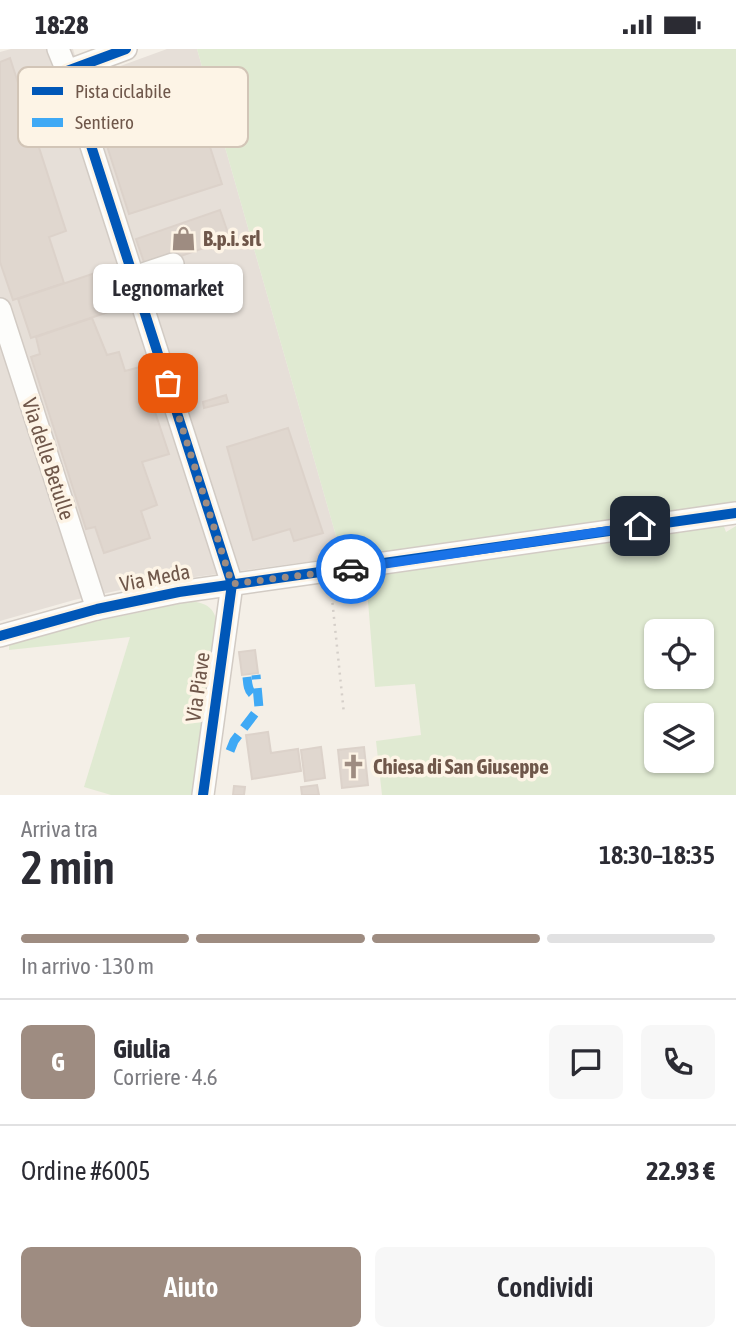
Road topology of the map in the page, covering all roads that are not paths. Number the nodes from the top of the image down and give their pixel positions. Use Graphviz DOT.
graph roads {
  1 [pos="58,49"];
  2 [pos="126,49"];
  3 [pos="65,67"];
  4 [pos="78,67"];
  5 [pos="92,147"];
  6 [pos="173,264"];
  7 [pos="134,277"];
  8 [pos="0,309"];
  9 [pos="736,513"];
  10 [pos="232,584"];
  11 [pos="97,609"];
  12 [pos="0,636"];
  13 [pos="202,795"];
  1 -- 3 [label="street"];
  2 -- 4 [label="street"];
  5 -- 7 [label="street"];
  6 -- 7 [label="street"];
  7 -- 10 [label="street"];
  8 -- 11 [label="street, Via delle Betulle"];
  9 -- 10 [label="street, Via Meda"];
  10 -- 11 [label="street, Via Meda"];
  10 -- 13 [label="street, Via Piave"];
  11 -- 12 [label="street, Via Meda"];
}
